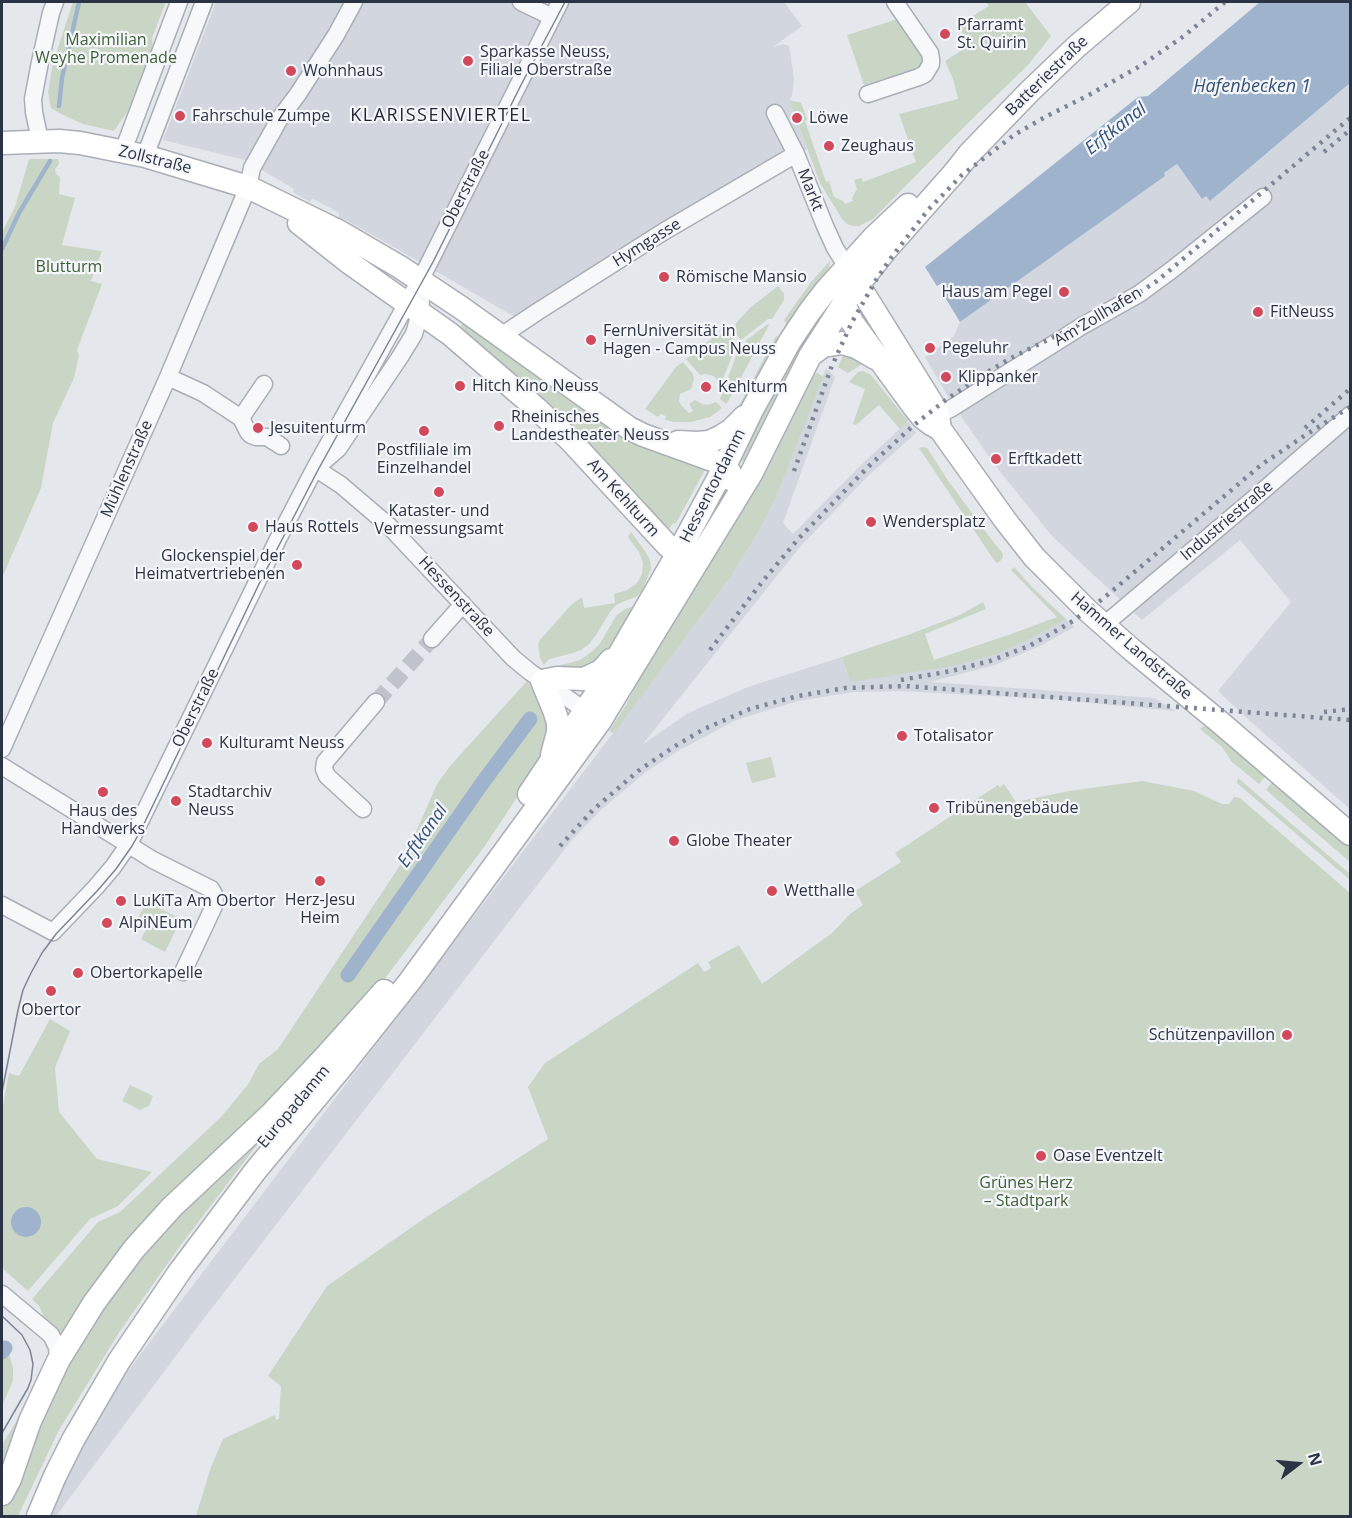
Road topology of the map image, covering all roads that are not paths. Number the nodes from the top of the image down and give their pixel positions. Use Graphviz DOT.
graph roads {
  1 [pos="55,2"];
  2 [pos="179,2"];
  3 [pos="204,2"];
  4 [pos="354,2"];
  5 [pos="521,2"];
  6 [pos="560,2"];
  7 [pos="895,2"];
  8 [pos="1129,2"];
  9 [pos="552,17"];
  10 [pos="868,94"];
  11 [pos="775,112"];
  12 [pos="40,141"];
  13 [pos="2,143"];
  14 [pos="134,154"];
  15 [pos="796,154"];
  16 [pos="257,192"];
  17 [pos="1263,197"];
  18 [pos="420,280"];
  19 [pos="850,285"];
  20 [pos="413,308"];
  21 [pos="810,311"];
  22 [pos="501,336"];
  23 [pos="811,355"];
  24 [pos="880,361"];
  25 [pos="168,377"];
  26 [pos="264,384"];
  27 [pos="752,410"];
  28 [pos="1350,415"];
  29 [pos="241,418"];
  30 [pos="934,421"];
  31 [pos="654,439"];
  32 [pos="282,446"];
  33 [pos="725,466"];
  34 [pos="315,468"];
  35 [pos="729,511"];
  36 [pos="710,543"];
  37 [pos="678,553"];
  38 [pos="463,604"];
  39 [pos="1104,625"];
  40 [pos="432,639"];
  41 [pos="618,655"];
  42 [pos="542,681"];
  43 [pos="376,702"];
  44 [pos="593,716"];
  45 [pos="2,749"];
  46 [pos="2,766"];
  47 [pos="548,768"];
  48 [pos="363,809"];
  49 [pos="1350,834"];
  50 [pos="129,844"];
  51 [pos="2,905"];
  52 [pos="183,972"];
  53 [pos="399,974"];
  54 [pos="2,1294"];
  55 [pos="58,1361"];
  56 [pos="68,1437"];
  57 [pos="2,1494"];
  58 [pos="26,1516"];
  59 [pos="38,1516"];
  1 -- 12 [label="street"];
  2 -- 14 [label="street"];
  3 -- 14 [label="street"];
  4 -- 16 [label="street, Mühlenstraße"];
  5 -- 9 [label="street"];
  6 -- 9 [label="street, Oberstraße"];
  7 -- 10 [label="street"];
  8 -- 19 [label="main road, Batteriestraße"];
  9 -- 18 [label="street, Oberstraße"];
  11 -- 15 [label="street, Markt"];
  12 -- 13 [label="main road, Zollstraße"];
  12 -- 14 [label="main road, Zollstraße"];
  14 -- 16 [label="main road, Zollstraße"];
  15 -- 19 [label="street, Markt"];
  15 -- 22 [label="street, Hymgasse"];
  16 -- 18 [label="main road, Zollstraße"];
  16 -- 20 [label="main road, Zollstraße"];
  16 -- 25 [label="street, Mühlenstraße"];
  17 -- 30 [label="street, Am Zollhafen"];
  18 -- 20 [label="street, Oberstraße"];
  18 -- 22 [label="main road"];
  19 -- 21 [label="main road"];
  19 -- 21 [label="main road, Hessentordamm"];
  19 -- 23 [label="main road, Hessentordamm"];
  19 -- 24 [label="main road, Hammer Landstraße"];
  19 -- 30 [label="main road, Hammer Landstraße"];
  20 -- 34 [label="street, Oberstraße"];
  20 -- 37 [label="main road, Am Kehlturm"];
  21 -- 27 [label="main road, Hessentordamm"];
  22 -- 31 [label="main road"];
  23 -- 24 [label="main road, Hammer Landstraße"];
  23 -- 35 [label="main road, Hessentordamm"];
  24 -- 30 [label="main road, Hammer Landstraße"];
  25 -- 29 [label="street"];
  25 -- 45 [label="street, Mühlenstraße"];
  26 -- 29 [label="street"];
  27 -- 31 [label="main road"];
  27 -- 33 [label="main road, Hessentordamm"];
  28 -- 39 [label="street, Industriestraße"];
  29 -- 32 [label="street"];
  30 -- 39 [label="main road, Hammer Landstraße"];
  31 -- 33 [label="main road"];
  33 -- 35 [label="main road"];
  33 -- 37 [label="main road, Hessentordamm"];
  34 -- 38 [label="street, Hessenstraße"];
  34 -- 50 [label="street, Oberstraße"];
  35 -- 36 [label="main road, Hessentordamm"];
  36 -- 37 [label="main road"];
  36 -- 44 [label="main road, Hessentordamm"];
  37 -- 41 [label="main road, Hessentordamm"];
  38 -- 40 [label="street"];
  38 -- 42 [label="street, Hessenstraße"];
  39 -- 49 [label="main road, Hammer Landstraße"];
  41 -- 42 [label="main road"];
  41 -- 44 [label="main road, Hessentordamm"];
  42 -- 44 [label="street, Hessenstraße"];
  42 -- 47 [label="main road"];
  43 -- 48 [label="street"];
  44 -- 47 [label="main road, Europadamm"];
  44 -- 56 [label="main road, Europadamm"];
  46 -- 50 [label="street"];
  47 -- 53 [label="main road, Europadamm"];
  50 -- 51 [label="street, Oberstraße"];
  50 -- 52 [label="street"];
  53 -- 55 [label="main road"];
  53 -- 56 [label="main road, Europadamm"];
  54 -- 55 [label="street"];
  55 -- 57 [label="main road"];
  56 -- 58 [label="main road, Europadamm"];
  56 -- 59 [label="main road, Europadamm"];
}
